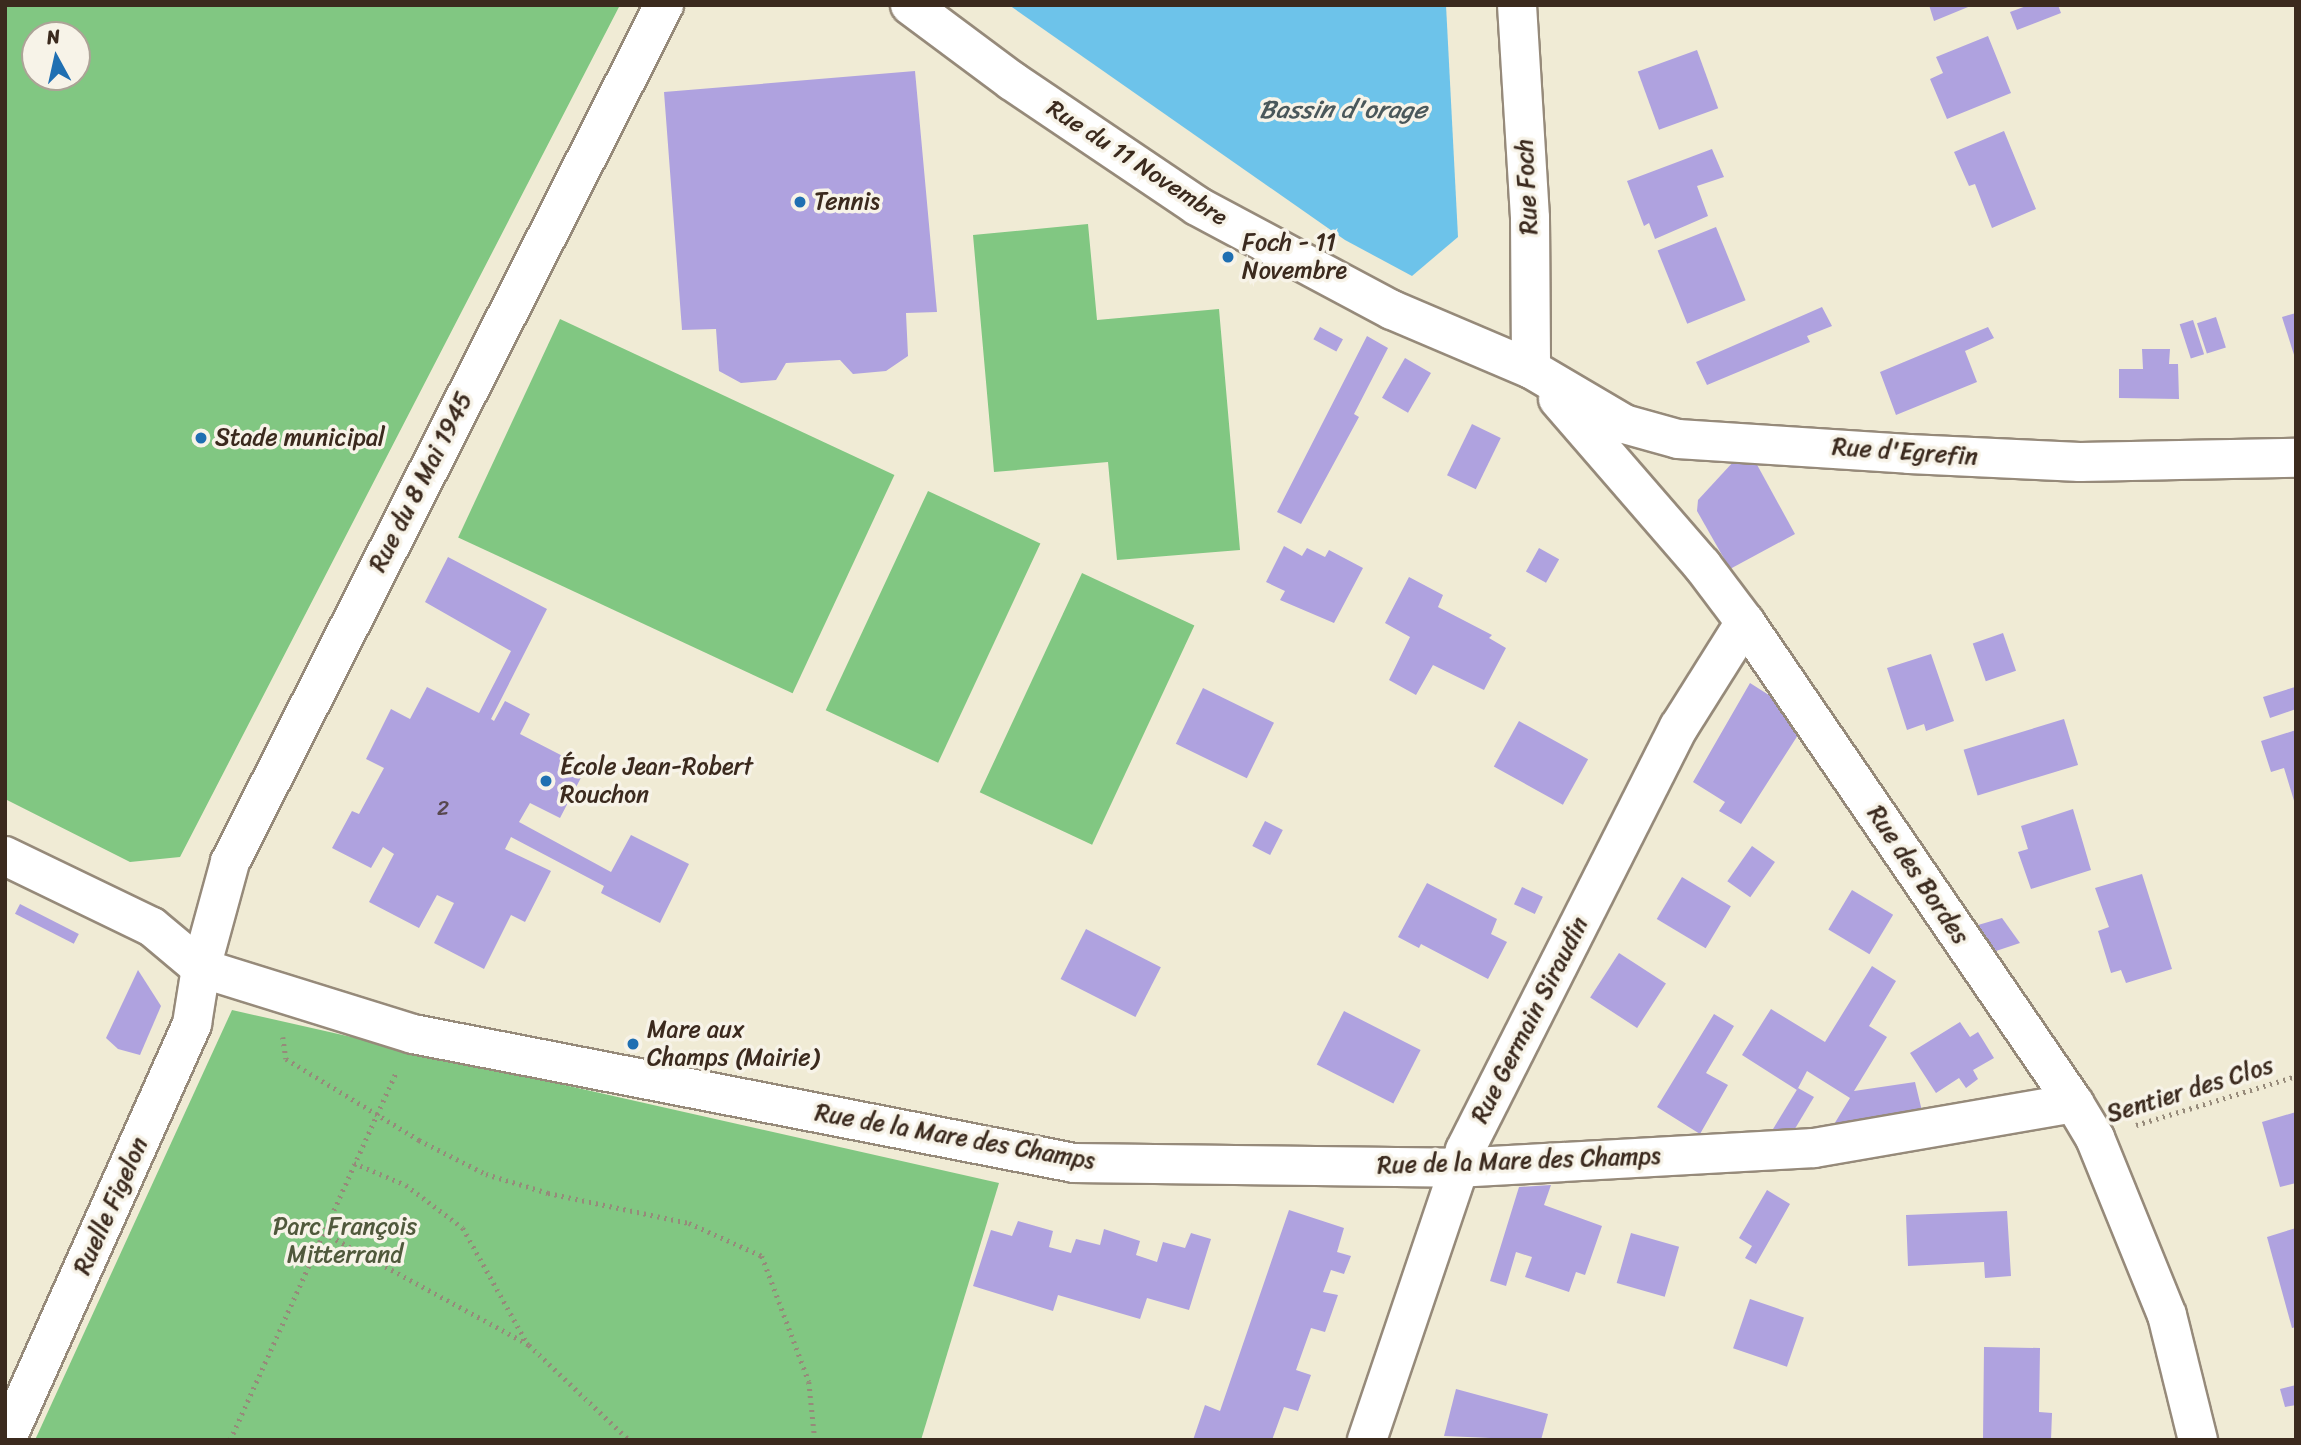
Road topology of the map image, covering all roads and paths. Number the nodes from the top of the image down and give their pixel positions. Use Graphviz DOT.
graph roads {
  1 [pos="664,5"];
  2 [pos="909,5"];
  3 [pos="1517,5"];
  4 [pos="1531,369"];
  5 [pos="2296,458"];
  6 [pos="1745,622"];
  7 [pos="5,856"];
  8 [pos="201,968"];
  9 [pos="276,995"];
  10 [pos="413,1034"];
  11 [pos="2296,1076"];
  12 [pos="2074,1103"];
  13 [pos="377,1116"];
  14 [pos="2095,1138"];
  15 [pos="354,1163"];
  16 [pos="1456,1168"];
  17 [pos="324,1233"];
  18 [pos="528,1345"];
  19 [pos="6,1440"];
  20 [pos="230,1440"];
  21 [pos="629,1440"];
  22 [pos="815,1440"];
  23 [pos="1367,1440"];
  24 [pos="2198,1440"];
  1 -- 8 [label="street, Rue du 8 Mai 1945"];
  2 -- 4 [label="street, Rue du 11 Novembre"];
  3 -- 4 [label="street, Rue Foch"];
  4 -- 5 [label="street, Rue d'Egrefin"];
  4 -- 6 [label="street, Rue des Bordes"];
  6 -- 12 [label="street, Rue des Bordes"];
  6 -- 16 [label="street, Rue Germain Siraudin"];
  7 -- 8 [label="street, Rue de la Mare des Champs"];
  8 -- 9 [label="street, Rue de la Mare des Champs"];
  8 -- 19 [label="street, Ruelle Figelon"];
  9 -- 10 [label="street, Rue de la Mare des Champs"];
  9 -- 13 [label="path"];
  10 -- 13 [label="path"];
  10 -- 16 [label="street, Rue de la Mare des Champs"];
  11 -- 14 [label="path, Sentier des Clos"];
  12 -- 14 [label="street, Rue des Bordes"];
  12 -- 16 [label="street, Rue de la Mare des Champs"];
  13 -- 15 [label="path"];
  13 -- 22 [label="path"];
  14 -- 24 [label="street, Rue des Bordes"];
  15 -- 17 [label="path"];
  15 -- 18 [label="path"];
  16 -- 23 [label="street, Rue Germain Siraudin"];
  17 -- 18 [label="path"];
  17 -- 20 [label="path"];
  18 -- 21 [label="path"];
}
